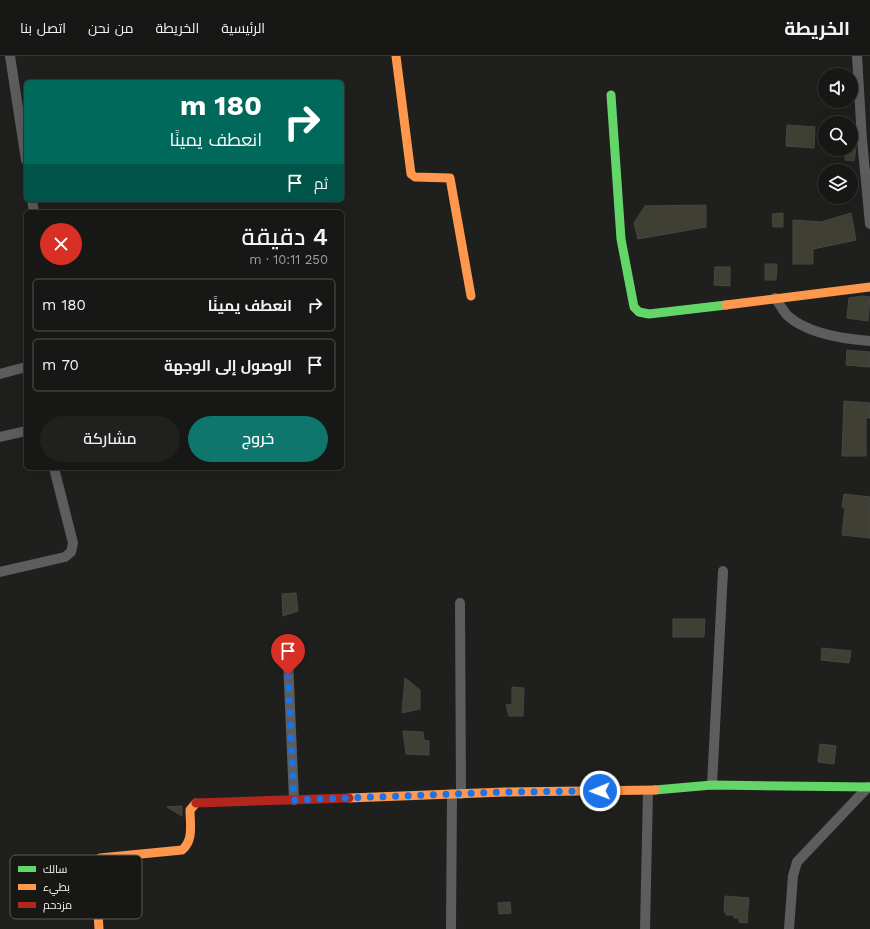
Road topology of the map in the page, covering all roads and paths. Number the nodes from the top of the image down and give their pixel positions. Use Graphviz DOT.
graph roads {
  1 [pos="10,56"];
  2 [pos="396,56"];
  3 [pos="857,56"];
  4 [pos="611,95"];
  5 [pos="24,147"];
  6 [pos="870,224"];
  7 [pos="870,287"];
  8 [pos="471,296"];
  9 [pos="775,298"];
  10 [pos="870,341"];
  11 [pos="24,368"];
  12 [pos="0,374"];
  13 [pos="24,431"];
  14 [pos="0,436"];
  15 [pos="55,470"];
  16 [pos="723,571"];
  17 [pos="0,572"];
  18 [pos="460,603"];
  19 [pos="288,660"];
  20 [pos="712,785"];
  21 [pos="869,787"];
  22 [pos="648,790"];
  23 [pos="456,794"];
  24 [pos="294,800"];
  25 [pos="131,855"];
  26 [pos="98,919"];
  27 [pos="99,929"];
  28 [pos="451,929"];
  29 [pos="645,929"];
  30 [pos="789,929"];
  1 -- 5 [label="street"];
  2 -- 8 [label="street"];
  3 -- 6 [label="street"];
  4 -- 9 [label="street"];
  7 -- 9 [label="street"];
  9 -- 10 [label="street"];
  11 -- 12 [label="street"];
  13 -- 14 [label="street"];
  15 -- 17 [label="street"];
  16 -- 20 [label="street"];
  18 -- 23 [label="street"];
  19 -- 24 [label="street"];
  20 -- 21 [label="street"];
  20 -- 22 [label="street"];
  21 -- 30 [label="street"];
  22 -- 23 [label="street"];
  22 -- 29 [label="street"];
  23 -- 24 [label="street"];
  23 -- 28 [label="street"];
  24 -- 25 [label="street"];
  26 -- 27 [label="street"];
}
